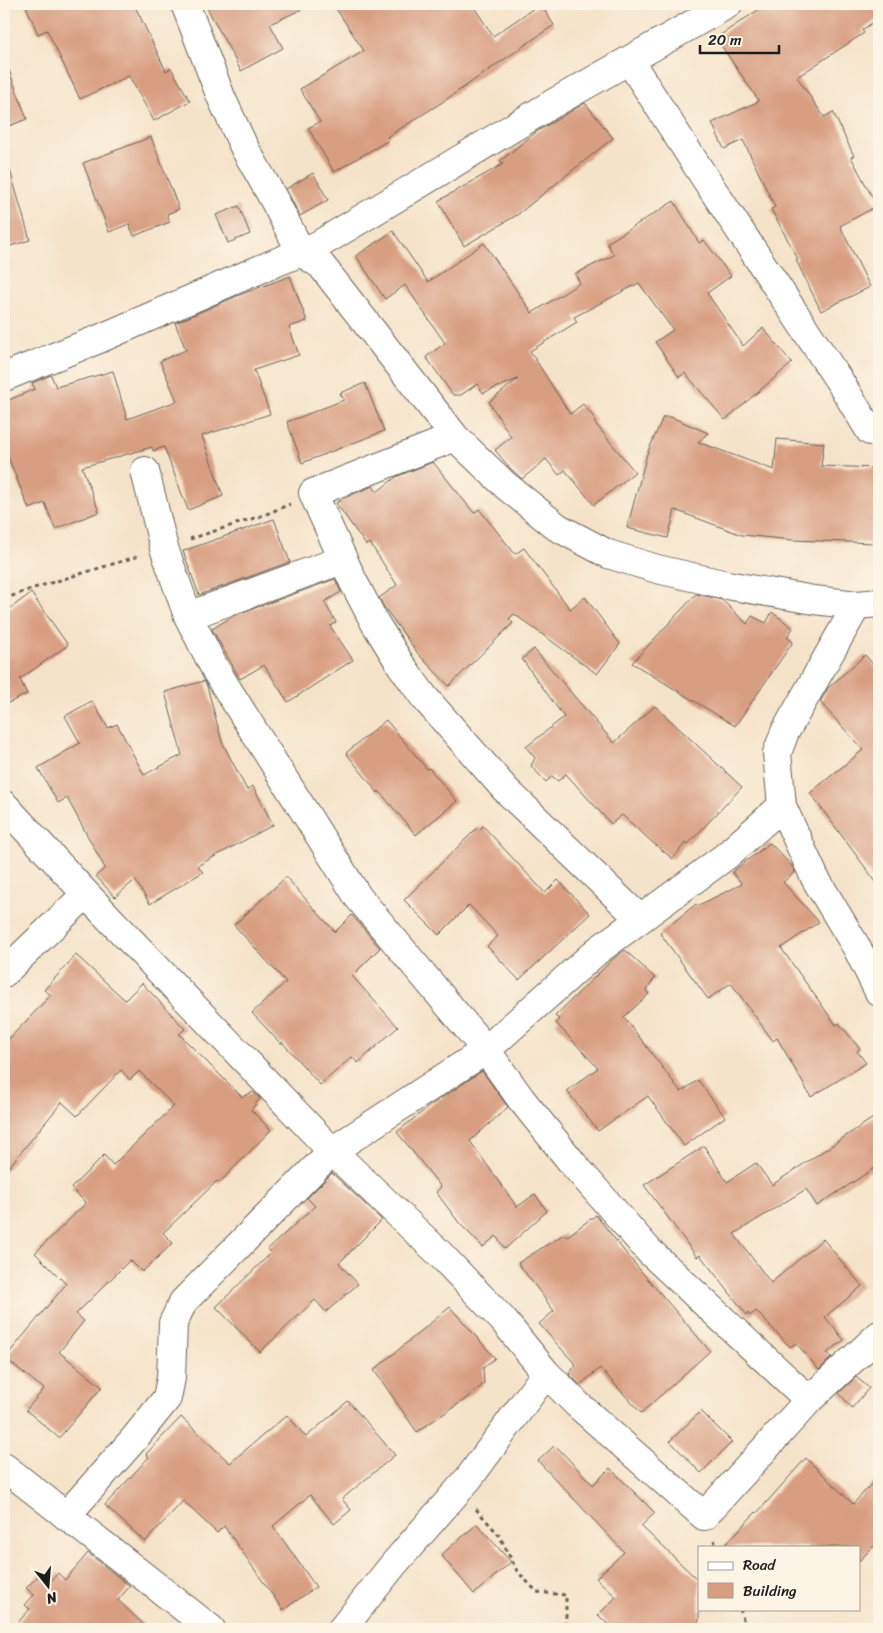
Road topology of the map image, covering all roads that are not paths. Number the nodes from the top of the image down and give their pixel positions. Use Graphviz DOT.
graph roads {
  1 [pos="185,4"];
  2 [pos="728,4"];
  3 [pos="629,60"];
  4 [pos="301,252"];
  5 [pos="4,377"];
  6 [pos="870,431"];
  7 [pos="455,437"];
  8 [pos="145,470"];
  9 [pos="338,561"];
  10 [pos="868,604"];
  11 [pos="188,616"];
  12 [pos="4,805"];
  13 [pos="782,806"];
  14 [pos="86,894"];
  15 [pos="640,919"];
  16 [pos="4,973"];
  17 [pos="879,992"];
  18 [pos="486,1050"];
  19 [pos="332,1151"];
  20 [pos="879,1335"];
  21 [pos="546,1373"];
  22 [pos="808,1400"];
  23 [pos="4,1467"];
  24 [pos="66,1516"];
  25 [pos="211,1629"];
  26 [pos="342,1629"];
  1 -- 4 [label="street"];
  2 -- 3 [label="street"];
  3 -- 4 [label="street"];
  3 -- 6 [label="street"];
  4 -- 5 [label="street"];
  4 -- 7 [label="street"];
  7 -- 10 [label="street"];
  7 -- 15 [label="street"];
  8 -- 11 [label="street"];
  9 -- 11 [label="street"];
  10 -- 13 [label="street"];
  11 -- 18 [label="street"];
  12 -- 14 [label="street"];
  13 -- 15 [label="street"];
  13 -- 17 [label="street"];
  14 -- 16 [label="street"];
  14 -- 19 [label="street"];
  15 -- 18 [label="street"];
  18 -- 19 [label="street"];
  18 -- 22 [label="street"];
  19 -- 21 [label="street"];
  19 -- 24 [label="street"];
  20 -- 22 [label="street"];
  21 -- 22 [label="street"];
  21 -- 26 [label="street"];
  23 -- 24 [label="street"];
  24 -- 25 [label="street"];
}
